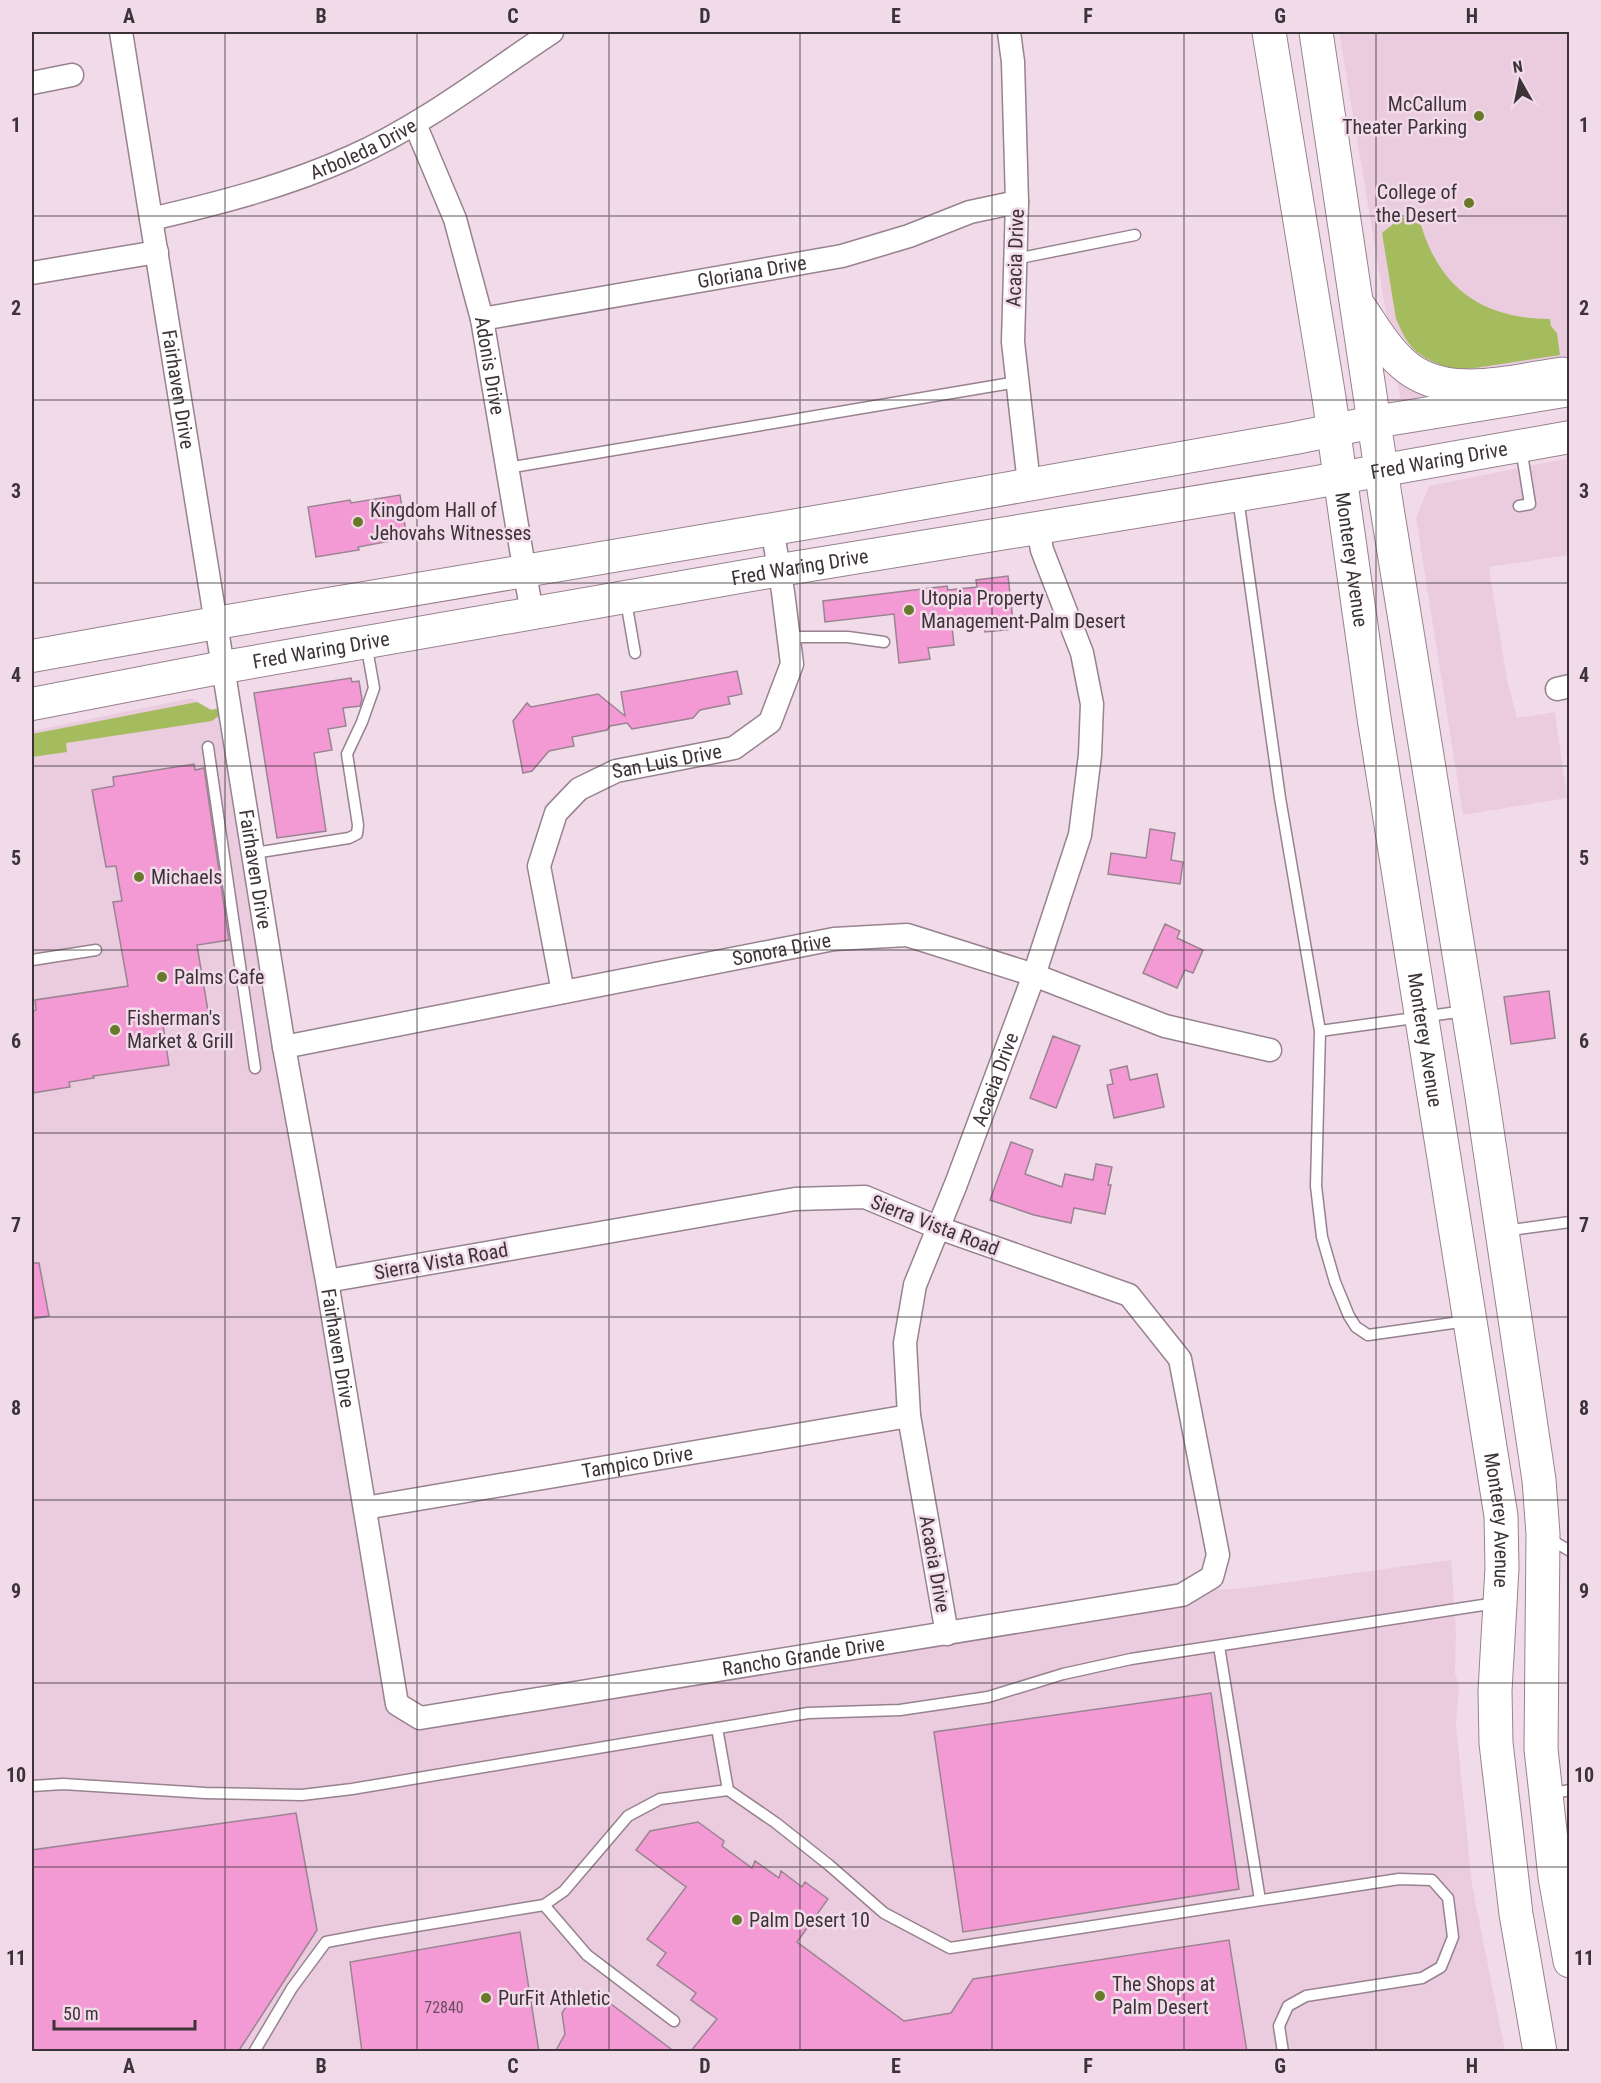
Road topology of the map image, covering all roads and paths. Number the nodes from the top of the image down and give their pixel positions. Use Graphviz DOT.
graph roads {
  1 [pos="121,32"];
  2 [pos="552,32"];
  3 [pos="1009,32"];
  4 [pos="1269,32"];
  5 [pos="1316,32"];
  6 [pos="72,75"];
  7 [pos="32,83"];
  8 [pos="415,124"];
  9 [pos="1017,202"];
  10 [pos="151,219"];
  11 [pos="1135,235"];
  12 [pos="157,252"];
  13 [pos="1015,259"];
  14 [pos="32,273"];
  15 [pos="1358,304"];
  16 [pos="482,319"];
  17 [pos="1569,375"];
  18 [pos="1017,382"];
  19 [pos="1569,390"];
  20 [pos="1374,422"];
  21 [pos="1333,430"];
  22 [pos="1569,437"];
  23 [pos="1520,445"];
  24 [pos="1168,460"];
  25 [pos="507,468"];
  26 [pos="1381,469"];
  27 [pos="1341,477"];
  28 [pos="1029,484"];
  29 [pos="1237,495"];
  30 [pos="1519,506"];
  31 [pos="772,528"];
  32 [pos="1038,528"];
  33 [pos="878,554"];
  34 [pos="780,570"];
  35 [pos="524,571"];
  36 [pos="625,598"];
  37 [pos="532,614"];
  38 [pos="216,623"];
  39 [pos="789,637"];
  40 [pos="884,642"];
  41 [pos="366,643"];
  42 [pos="88,646"];
  43 [pos="636,653"];
  44 [pos="32,656"];
  45 [pos="224,668"];
  46 [pos="32,676"];
  47 [pos="32,704"];
  48 [pos="208,747"];
  49 [pos="254,853"];
  50 [pos="96,950"];
  51 [pos="32,960"];
  52 [pos="1034,975"];
  53 [pos="563,992"];
  54 [pos="1469,1010"];
  55 [pos="1422,1017"];
  56 [pos="1320,1031"];
  57 [pos="284,1047"];
  58 [pos="1270,1050"];
  59 [pos="255,1068"];
  60 [pos="1569,1222"];
  61 [pos="939,1228"];
  62 [pos="1503,1231"];
  63 [pos="327,1281"];
  64 [pos="1470,1320"];
  65 [pos="1530,1414"];
  66 [pos="909,1416"];
  67 [pos="365,1508"];
  68 [pos="1556,1543"];
  69 [pos="1212,1577"];
  70 [pos="1500,1602"];
  71 [pos="947,1634"];
  72 [pos="1219,1646"];
  73 [pos="397,1704"];
  74 [pos="717,1728"];
  75 [pos="32,1786"];
  76 [pos="728,1790"];
  77 [pos="1557,1792"];
  78 [pos="1555,1877"];
  79 [pos="1260,1900"];
  80 [pos="544,1905"];
  81 [pos="1569,1961"];
  82 [pos="674,2021"];
  83 [pos="254,2052"];
  84 [pos="1283,2052"];
  85 [pos="1540,2052"];
  1 -- 10 [label="street, Fairhaven Drive"];
  2 -- 8 [label="street, Arboleda Drive"];
  3 -- 9 [label="street, Acacia Drive"];
  4 -- 21 [label="main road, Monterey Avenue"];
  5 -- 15 [label="main road"];
  6 -- 7 [label="street"];
  8 -- 10 [label="street, Arboleda Drive"];
  8 -- 16 [label="street, Adonis Drive"];
  9 -- 13 [label="street, Acacia Drive"];
  9 -- 16 [label="street, Gloriana Drive"];
  10 -- 12 [label="street, Fairhaven Drive"];
  11 -- 13 [label="lane"];
  12 -- 14 [label="street"];
  12 -- 38 [label="street, Fairhaven Drive"];
  13 -- 18 [label="street, Acacia Drive"];
  15 -- 17 [label="main road"];
  15 -- 20 [label="main road"];
  16 -- 25 [label="street, Adonis Drive"];
  18 -- 25 [label="lane"];
  18 -- 28 [label="street, Acacia Drive"];
  19 -- 20 [label="main road"];
  20 -- 21 [label="main road"];
  20 -- 26 [label="main road"];
  21 -- 24 [label="main road"];
  21 -- 27 [label="main road, Monterey Avenue"];
  22 -- 23 [label="main road, Fred Waring Drive"];
  23 -- 26 [label="main road, Fred Waring Drive"];
  23 -- 30 [label="lane"];
  24 -- 28 [label="main road"];
  24 -- 32 [label="main road"];
  25 -- 35 [label="street, Adonis Drive"];
  26 -- 27 [label="main road, Fred Waring Drive"];
  26 -- 54 [label="main road"];
  27 -- 29 [label="main road, Fred Waring Drive"];
  27 -- 55 [label="main road, Monterey Avenue"];
  28 -- 31 [label="main road"];
  28 -- 33 [label="main road"];
  29 -- 32 [label="main road, Fred Waring Drive"];
  29 -- 56 [label="lane"];
  31 -- 34 [label="street, San Luis Drive"];
  31 -- 35 [label="main road"];
  32 -- 33 [label="main road, Fred Waring Drive"];
  32 -- 52 [label="street, Acacia Drive"];
  33 -- 34 [label="main road, Fred Waring Drive"];
  34 -- 36 [label="main road, Fred Waring Drive"];
  34 -- 39 [label="street, San Luis Drive"];
  35 -- 37 [label="street, Adonis Drive"];
  35 -- 38 [label="main road"];
  36 -- 37 [label="main road, Fred Waring Drive"];
  36 -- 43 [label="lane"];
  37 -- 41 [label="main road, Fred Waring Drive"];
  38 -- 42 [label="main road"];
  38 -- 45 [label="street, Fairhaven Drive"];
  39 -- 40 [label="lane"];
  39 -- 53 [label="street, San Luis Drive"];
  41 -- 45 [label="main road, Fred Waring Drive"];
  41 -- 49 [label="lane"];
  42 -- 44 [label="main road"];
  42 -- 46 [label="main road"];
  45 -- 47 [label="main road, Fred Waring Drive"];
  45 -- 49 [label="street, Fairhaven Drive"];
  48 -- 59 [label="lane"];
  49 -- 57 [label="street, Fairhaven Drive"];
  50 -- 51 [label="lane"];
  52 -- 53 [label="street, Sonora Drive"];
  52 -- 58 [label="street, Sonora Drive"];
  52 -- 61 [label="street, Acacia Drive"];
  53 -- 57 [label="street, Sonora Drive"];
  54 -- 55 [label="lane"];
  54 -- 62 [label="main road"];
  55 -- 56 [label="lane"];
  55 -- 64 [label="main road, Monterey Avenue"];
  56 -- 64 [label="lane"];
  57 -- 63 [label="street, Fairhaven Drive"];
  60 -- 62 [label="lane"];
  61 -- 63 [label="street, Sierra Vista Road"];
  61 -- 66 [label="street, Acacia Drive"];
  61 -- 69 [label="street, Sierra Vista Road"];
  62 -- 65 [label="main road"];
  63 -- 67 [label="street, Fairhaven Drive"];
  64 -- 65 [label="main road"];
  64 -- 70 [label="main road, Monterey Avenue"];
  65 -- 68 [label="main road"];
  66 -- 67 [label="street, Tampico Drive"];
  66 -- 71 [label="street, Acacia Drive"];
  67 -- 73 [label="street, Fairhaven Drive"];
  68 -- 77 [label="main road"];
  69 -- 71 [label="street, Rancho Grande Drive"];
  70 -- 72 [label="lane"];
  70 -- 78 [label="main road"];
  70 -- 85 [label="main road, Monterey Avenue"];
  71 -- 73 [label="street, Rancho Grande Drive"];
  72 -- 74 [label="lane"];
  72 -- 79 [label="lane"];
  74 -- 75 [label="lane"];
  74 -- 76 [label="lane"];
  76 -- 79 [label="lane"];
  76 -- 80 [label="lane"];
  77 -- 78 [label="main road"];
  78 -- 81 [label="main road"];
  79 -- 84 [label="lane"];
  80 -- 82 [label="lane"];
  80 -- 83 [label="lane"];
}
